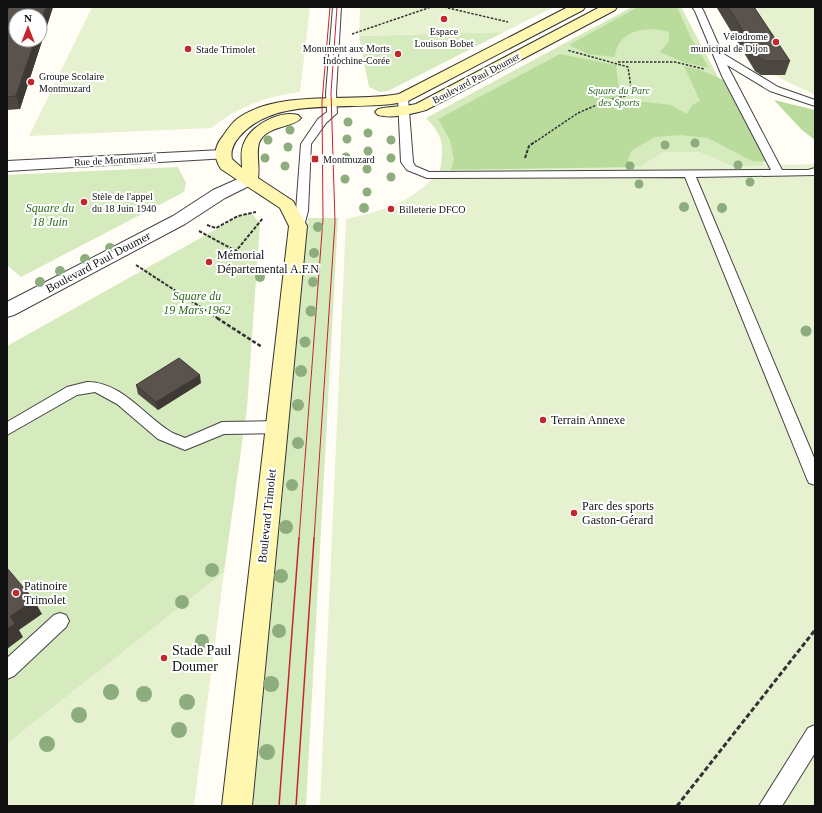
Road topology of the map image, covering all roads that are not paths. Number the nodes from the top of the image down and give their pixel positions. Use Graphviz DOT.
graph roads {
  1 [pos="330,7"];
  2 [pos="337,7"];
  3 [pos="578,7"];
  4 [pos="610,7"];
  5 [pos="696,7"];
  6 [pos="718,55"];
  7 [pos="815,103"];
  8 [pos="403,105"];
  9 [pos="328,106"];
  10 [pos="222,156"];
  11 [pos="7,166"];
  12 [pos="815,171"];
  13 [pos="778,173"];
  14 [pos="689,174"];
  15 [pos="254,183"];
  16 [pos="298,226"];
  17 [pos="7,310"];
  18 [pos="277,427"];
  19 [pos="7,429"];
  20 [pos="815,479"];
  21 [pos="60,621"];
  22 [pos="7,670"];
  23 [pos="815,735"];
  24 [pos="237,806"];
  25 [pos="770,806"];
  1 -- 9 [label="lane"];
  2 -- 9 [label="lane"];
  3 -- 8 [label="main road, Boulevard Paul Doumer"];
  4 -- 8 [label="main road, Boulevard Paul Doumer"];
  5 -- 6 [label="lane"];
  6 -- 7 [label="lane"];
  6 -- 13 [label="lane"];
  8 -- 9 [label="main road, Boulevard Paul Doumer"];
  8 -- 14 [label="lane"];
  9 -- 10 [label="main road"];
  9 -- 15 [label="main road"];
  9 -- 16 [label="lane"];
  10 -- 11 [label="street, Rue de Montmuzard"];
  10 -- 15 [label="main road"];
  12 -- 13 [label="lane"];
  13 -- 14 [label="lane"];
  14 -- 20 [label="lane"];
  15 -- 16 [label="main road"];
  15 -- 17 [label="street, Boulevard Paul Doumer"];
  16 -- 18 [label="main road, Boulevard Trimolet"];
  18 -- 19 [label="lane"];
  18 -- 24 [label="main road, Boulevard Trimolet"];
  21 -- 22 [label="lane"];
  23 -- 25 [label="lane"];
}
